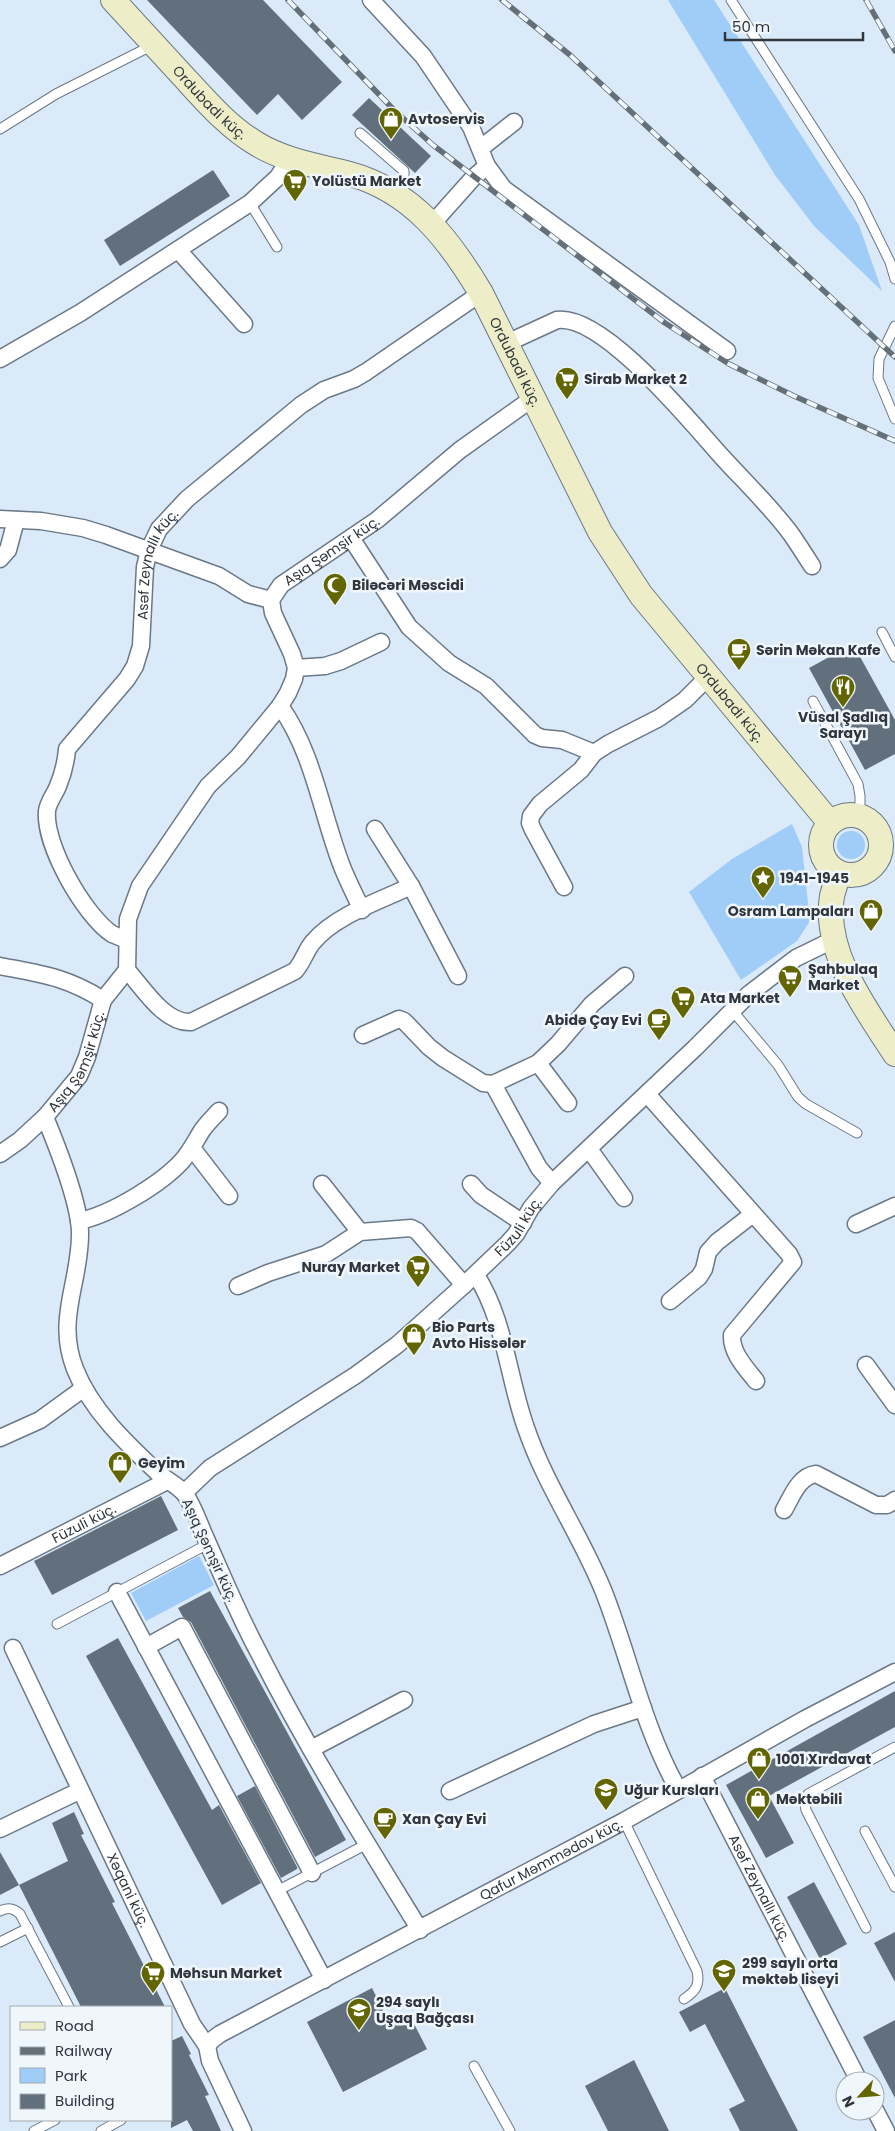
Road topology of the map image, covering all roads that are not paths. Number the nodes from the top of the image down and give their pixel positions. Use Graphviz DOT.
graph roads {
  1 [pos="113,0"];
  2 [pos="370,0"];
  3 [pos="731,0"];
  4 [pos="154,44"];
  5 [pos="514,122"];
  6 [pos="0,129"];
  7 [pos="360,133"];
  8 [pos="481,148"];
  9 [pos="290,158"];
  10 [pos="487,166"];
  11 [pos="391,191"];
  12 [pos="250,203"];
  13 [pos="432,224"];
  14 [pos="277,248"];
  15 [pos="178,250"];
  16 [pos="895,279"];
  17 [pos="480,293"];
  18 [pos="244,324"];
  19 [pos="895,326"];
  20 [pos="506,343"];
  21 [pos="727,351"];
  22 [pos="0,359"];
  23 [pos="533,398"];
  24 [pos="895,419"];
  25 [pos="8,519"];
  26 [pos="351,538"];
  27 [pos="149,550"];
  28 [pos="0,559"];
  29 [pos="812,566"];
  30 [pos="271,600"];
  31 [pos="882,632"];
  32 [pos="381,642"];
  33 [pos="895,657"];
  34 [pos="296,668"];
  35 [pos="709,676"];
  36 [pos="813,702"];
  37 [pos="280,706"];
  38 [pos="594,753"];
  39 [pos="860,816"];
  40 [pos="830,823"];
  41 [pos="375,830"];
  42 [pos="888,835"];
  43 [pos="839,873"];
  44 [pos="411,886"];
  45 [pos="564,887"];
  46 [pos="362,910"];
  47 [pos="835,938"];
  48 [pos="127,940"];
  49 [pos="0,966"];
  50 [pos="127,970"];
  51 [pos="458,976"];
  52 [pos="625,976"];
  53 [pos="103,1000"];
  54 [pos="732,1010"];
  55 [pos="363,1035"];
  56 [pos="895,1054"];
  57 [pos="538,1063"];
  58 [pos="493,1084"];
  59 [pos="647,1094"];
  60 [pos="568,1103"];
  61 [pos="219,1111"];
  62 [pos="45,1117"];
  63 [pos="857,1133"];
  64 [pos="192,1148"];
  65 [pos="589,1149"];
  66 [pos="0,1154"];
  67 [pos="552,1183"];
  68 [pos="322,1184"];
  69 [pos="472,1184"];
  70 [pos="230,1196"];
  71 [pos="624,1198"];
  72 [pos="895,1206"];
  73 [pos="754,1214"];
  74 [pos="79,1221"];
  75 [pos="523,1223"];
  76 [pos="856,1224"];
  77 [pos="360,1232"];
  78 [pos="470,1280"];
  79 [pos="238,1286"];
  80 [pos="670,1301"];
  81 [pos="866,1365"];
  82 [pos="756,1382"];
  83 [pos="84,1388"];
  84 [pos="895,1405"];
  85 [pos="0,1438"];
  86 [pos="167,1481"];
  87 [pos="184,1493"];
  88 [pos="895,1500"];
  89 [pos="784,1510"];
  90 [pos="208,1544"];
  91 [pos="0,1566"];
  92 [pos="117,1592"];
  93 [pos="57,1624"];
  94 [pos="146,1647"];
  95 [pos="13,1648"];
  96 [pos="895,1672"];
  97 [pos="404,1700"];
  98 [pos="643,1708"];
  99 [pos="895,1747"];
  100 [pos="311,1749"];
  101 [pos="702,1776"];
  102 [pos="678,1790"];
  103 [pos="79,1791"];
  104 [pos="450,1791"];
  105 [pos="624,1821"];
  106 [pos="0,1829"];
  107 [pos="865,1831"];
  108 [pos="367,1844"];
  109 [pos="312,1873"];
  110 [pos="895,1887"];
  111 [pos="277,1892"];
  112 [pos="0,1911"];
  113 [pos="28,1928"];
  114 [pos="866,1928"];
  115 [pos="420,1930"];
  116 [pos="0,1942"];
  117 [pos="324,1980"];
  118 [pos="684,1998"];
  119 [pos="68,2006"];
  120 [pos="207,2046"];
  121 [pos="474,2066"];
  122 [pos="854,2071"];
  123 [pos="53,2121"];
  124 [pos="119,2121"];
  125 [pos="34,2131"];
  126 [pos="101,2131"];
  127 [pos="244,2131"];
  128 [pos="510,2131"];
  1 -- 4 [label="main road, Ordubadi küç."];
  2 -- 8 [label="street"];
  3 -- 16 [label="lane"];
  4 -- 6 [label="lane"];
  4 -- 9 [label="main road, Ordubadi küç."];
  5 -- 8 [label="street"];
  7 -- 11 [label="lane"];
  8 -- 10 [label="street"];
  9 -- 11 [label="main road, Ordubadi küç."];
  9 -- 12 [label="street"];
  10 -- 13 [label="street"];
  10 -- 21 [label="street"];
  11 -- 13 [label="main road, Ordubadi küç."];
  12 -- 14 [label="lane"];
  12 -- 15 [label="street"];
  13 -- 17 [label="main road, Ordubadi küç."];
  15 -- 18 [label="street"];
  15 -- 22 [label="street"];
  17 -- 20 [label="main road, Ordubadi küç."];
  17 -- 27 [label="street, Asəf Zeynallı küç."];
  19 -- 24 [label="lane"];
  20 -- 23 [label="main road, Ordubadi küç."];
  20 -- 29 [label="street"];
  23 -- 26 [label="street, Aşıq Şəmşir küç."];
  23 -- 35 [label="main road, Ordubadi küç."];
  25 -- 27 [label="street"];
  25 -- 28 [label="street"];
  26 -- 30 [label="street, Aşıq Şəmşir küç."];
  26 -- 38 [label="street"];
  27 -- 30 [label="street"];
  27 -- 48 [label="street, Asəf Zeynallı küç."];
  30 -- 34 [label="street"];
  31 -- 33 [label="lane"];
  32 -- 34 [label="street"];
  34 -- 37 [label="street"];
  35 -- 38 [label="street"];
  35 -- 40 [label="main road, Ordubadi küç."];
  36 -- 39 [label="lane"];
  37 -- 46 [label="street"];
  37 -- 48 [label="street"];
  38 -- 45 [label="street"];
  39 -- 40 [label="main road"];
  39 -- 42 [label="main road"];
  40 -- 43 [label="main road"];
  41 -- 44 [label="street"];
  42 -- 43 [label="main road"];
  43 -- 47 [label="main road"];
  44 -- 46 [label="street"];
  44 -- 51 [label="street"];
  46 -- 50 [label="street"];
  47 -- 54 [label="street, Füzuli küç."];
  47 -- 56 [label="main road"];
  48 -- 50 [label="street"];
  49 -- 53 [label="street"];
  50 -- 53 [label="street, Aşıq Şəmşir küç."];
  52 -- 57 [label="street"];
  53 -- 62 [label="street, Aşıq Şəmşir küç."];
  54 -- 59 [label="street, Füzuli küç."];
  54 -- 63 [label="lane"];
  55 -- 58 [label="street"];
  57 -- 58 [label="street"];
  57 -- 60 [label="street"];
  58 -- 67 [label="street"];
  59 -- 65 [label="street, Füzuli küç."];
  59 -- 73 [label="street"];
  61 -- 64 [label="street"];
  62 -- 66 [label="street"];
  62 -- 74 [label="street, Aşıq Şəmşir küç."];
  64 -- 70 [label="street"];
  64 -- 74 [label="street"];
  65 -- 67 [label="street, Füzuli küç."];
  65 -- 71 [label="street"];
  67 -- 75 [label="street, Füzuli küç."];
  68 -- 77 [label="street"];
  69 -- 75 [label="street"];
  72 -- 76 [label="street"];
  73 -- 80 [label="street"];
  73 -- 82 [label="street"];
  74 -- 83 [label="street, Aşıq Şəmşir küç."];
  75 -- 78 [label="street, Füzuli küç."];
  77 -- 78 [label="street"];
  77 -- 79 [label="street"];
  78 -- 87 [label="street, Füzuli küç."];
  78 -- 98 [label="street"];
  81 -- 84 [label="street"];
  83 -- 85 [label="street"];
  83 -- 86 [label="street, Aşıq Şəmşir küç."];
  86 -- 87 [label="street, Aşıq Şəmşir küç."];
  86 -- 91 [label="street, Füzuli küç."];
  87 -- 90 [label="street, Aşıq Şəmşir küç."];
  88 -- 89 [label="street"];
  90 -- 92 [label="lane"];
  90 -- 100 [label="street, Aşıq Şəmşir küç."];
  92 -- 93 [label="lane"];
  92 -- 94 [label="street"];
  94 -- 109 [label="street"];
  94 -- 111 [label="street"];
  95 -- 103 [label="street, Xəqani küç."];
  96 -- 101 [label="street, Qafur Məmmədov küç."];
  97 -- 100 [label="street"];
  98 -- 102 [label="street"];
  98 -- 104 [label="street"];
  99 -- 114 [label="lane"];
  100 -- 108 [label="street, Aşıq Şəmşir küç."];
  101 -- 102 [label="street, Qafur Məmmədov küç."];
  101 -- 122 [label="street, Asəf Zeynallı küç."];
  102 -- 105 [label="street, Qafur Məmmədov küç."];
  103 -- 106 [label="street"];
  103 -- 120 [label="street, Xəqani küç."];
  105 -- 115 [label="street, Qafur Məmmədov küç."];
  105 -- 118 [label="lane"];
  107 -- 110 [label="lane"];
  108 -- 109 [label="lane"];
  108 -- 115 [label="street, Aşıq Şəmşir küç."];
  109 -- 111 [label="lane"];
  111 -- 117 [label="street"];
  112 -- 113 [label="lane"];
  113 -- 116 [label="lane"];
  113 -- 119 [label="lane"];
  115 -- 117 [label="street, Qafur Məmmədov küç."];
  117 -- 120 [label="street, Qafur Məmmədov küç."];
  120 -- 127 [label="street, Xəqani küç."];
  121 -- 128 [label="lane"];
  123 -- 125 [label="lane"];
  124 -- 126 [label="lane"];
}
